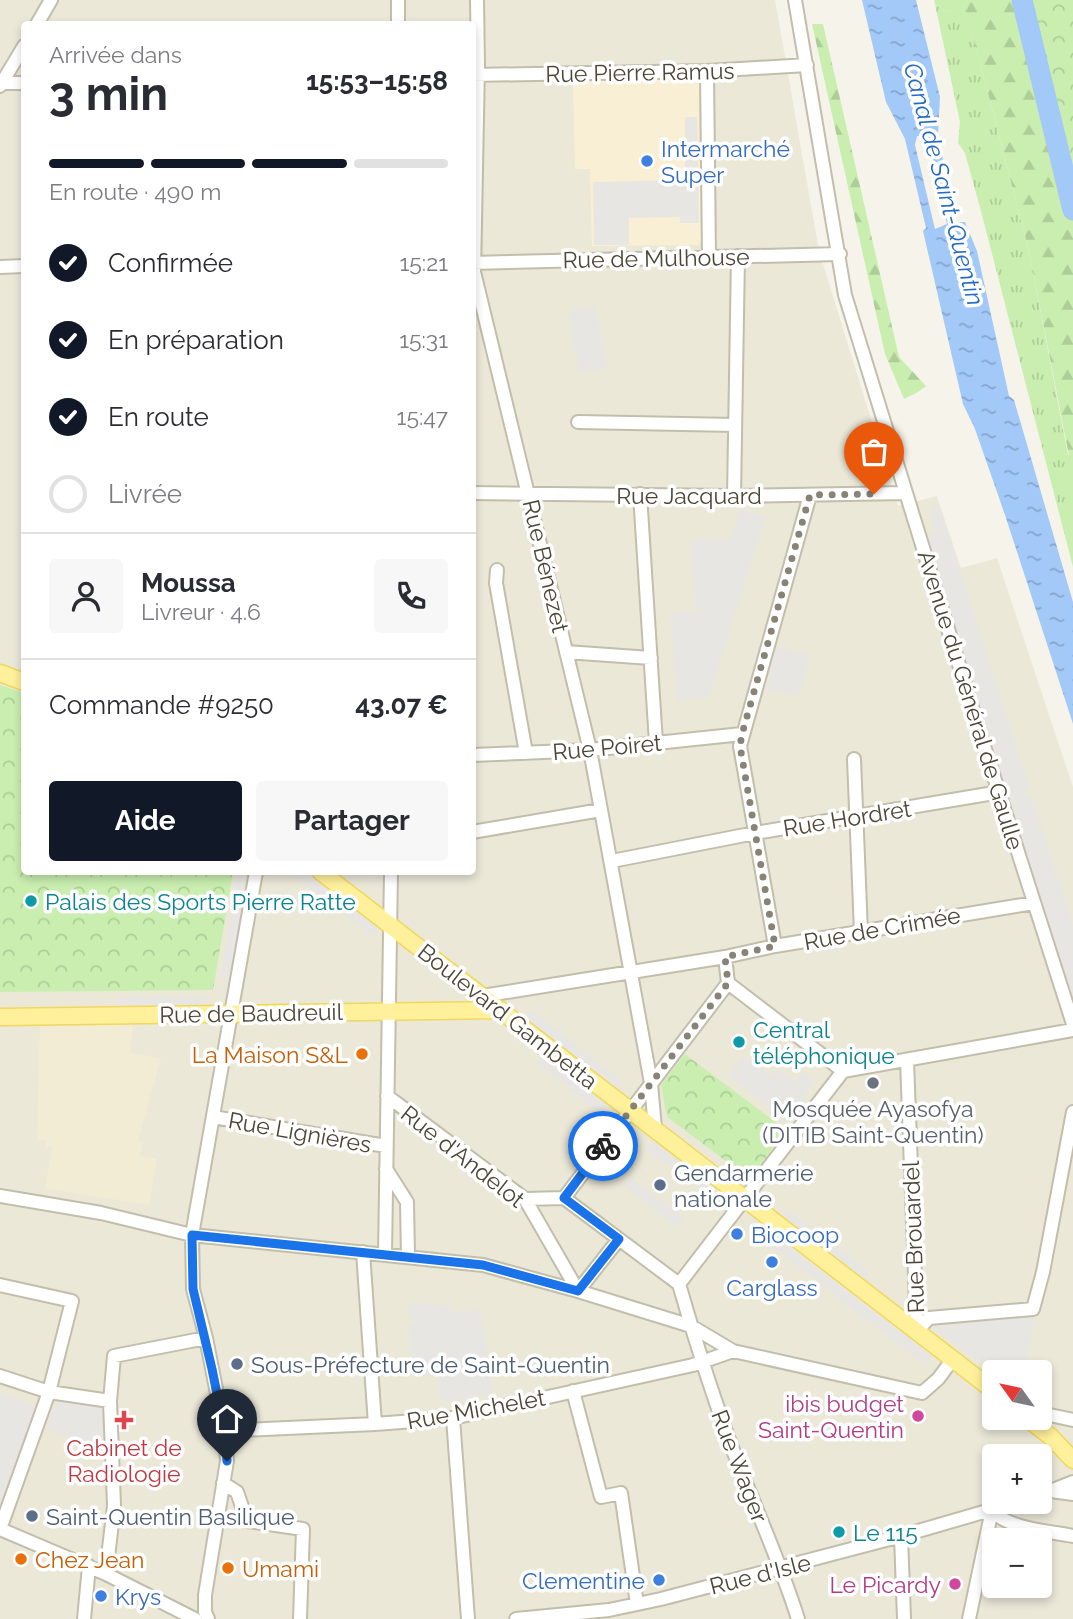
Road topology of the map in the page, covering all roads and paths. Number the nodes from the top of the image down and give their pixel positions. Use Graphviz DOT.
graph roads {
  1 [pos="51,0"];
  2 [pos="398,0"];
  3 [pos="477,0"];
  4 [pos="795,0"];
  5 [pos="39,21"];
  6 [pos="398,21"];
  7 [pos="476,38"];
  8 [pos="21,51"];
  9 [pos="807,65"];
  10 [pos="708,71"];
  11 [pos="476,75"];
  12 [pos="21,83"];
  13 [pos="1,84"];
  14 [pos="840,254"];
  15 [pos="738,256"];
  16 [pos="709,257"];
  17 [pos="476,262"];
  18 [pos="21,266"];
  19 [pos="0,267"];
  20 [pos="476,280"];
  21 [pos="578,422"];
  22 [pos="735,425"];
  23 [pos="476,493"];
  24 [pos="905,493"];
  25 [pos="529,494"];
  26 [pos="639,495"];
  27 [pos="810,495"];
  28 [pos="734,496"];
  29 [pos="498,570"];
  30 [pos="566,652"];
  31 [pos="651,658"];
  32 [pos="0,673"];
  33 [pos="21,681"];
  34 [pos="742,734"];
  35 [pos="656,743"];
  36 [pos="590,750"];
  37 [pos="526,753"];
  38 [pos="476,755"];
  39 [pos="854,759"];
  40 [pos="1000,792"];
  41 [pos="601,810"];
  42 [pos="857,816"];
  43 [pos="476,831"];
  44 [pos="755,833"];
  45 [pos="611,861"];
  46 [pos="255,875"];
  47 [pos="325,875"];
  48 [pos="391,875"];
  49 [pos="1034,903"];
  50 [pos="389,923"];
  51 [pos="861,932"];
  52 [pos="775,946"];
  53 [pos="725,957"];
  54 [pos="629,971"];
  55 [pos="457,977"];
  56 [pos="728,983"];
  57 [pos="482,996"];
  58 [pos="501,1010"];
  59 [pos="445,1011"];
  60 [pos="387,1012"];
  61 [pos="231,1014"];
  62 [pos="0,1017"];
  63 [pos="1073,1024"];
  64 [pos="1073,1030"];
  65 [pos="907,1060"];
  66 [pos="843,1071"];
  67 [pos="651,1083"];
  68 [pos="387,1096"];
  69 [pos="630,1110"];
  70 [pos="1073,1112"];
  71 [pos="213,1117"];
  72 [pos="655,1129"];
  73 [pos="1071,1132"];
  74 [pos="386,1146"];
  75 [pos="386,1169"];
  76 [pos="0,1196"];
  77 [pos="564,1198"];
  78 [pos="525,1199"];
  79 [pos="746,1199"];
  80 [pos="192,1235"];
  81 [pos="619,1239"];
  82 [pos="363,1252"];
  83 [pos="385,1254"];
  84 [pos="408,1257"];
  85 [pos="679,1283"];
  86 [pos="0,1285"];
  87 [pos="578,1291"];
  88 [pos="691,1326"];
  89 [pos="917,1331"];
  90 [pos="206,1338"];
  91 [pos="733,1351"];
  92 [pos="953,1359"];
  93 [pos="702,1363"];
  94 [pos="0,1376"];
  95 [pos="982,1382"];
  96 [pos="573,1391"];
  97 [pos="49,1392"];
  98 [pos="110,1401"];
  99 [pos="1052,1416"];
  100 [pos="453,1418"];
  101 [pos="1073,1420"];
  102 [pos="375,1424"];
  103 [pos="1042,1430"];
  104 [pos="225,1434"];
  105 [pos="1051,1437"];
  106 [pos="1073,1447"];
  107 [pos="1073,1460"];
  108 [pos="1073,1482"];
  109 [pos="223,1483"];
  110 [pos="1052,1490"];
  111 [pos="1052,1493"];
  112 [pos="1073,1494"];
  113 [pos="982,1513"];
  114 [pos="991,1514"];
  115 [pos="995,1514"];
  116 [pos="0,1529"];
  117 [pos="901,1536"];
  118 [pos="1073,1536"];
  119 [pos="89,1566"];
  120 [pos="781,1568"];
  121 [pos="106,1574"];
  122 [pos="637,1604"];
  123 [pos="609,1610"];
  124 [pos="84,1619"];
  125 [pos="195,1619"];
  126 [pos="208,1619"];
  127 [pos="300,1619"];
  128 [pos="468,1619"];
  129 [pos="516,1619"];
  130 [pos="588,1619"];
  131 [pos="798,1619"];
  132 [pos="904,1619"];
  133 [pos="969,1619"];
  1 -- 5 [label="street"];
  2 -- 6 [label="street"];
  3 -- 7 [label="street, Rue Bénezet"];
  4 -- 9 [label="street, Avenue du Général de Gaulle"];
  8 -- 13 [label="street"];
  9 -- 10 [label="street, Rue Pierre Ramus"];
  9 -- 14 [label="street, Avenue du Général de Gaulle"];
  10 -- 11 [label="street, Rue Pierre Ramus"];
  10 -- 16 [label="street"];
  12 -- 13 [label="street"];
  14 -- 15 [label="street, Rue de Mulhouse"];
  14 -- 24 [label="street, Avenue du Général de Gaulle"];
  15 -- 16 [label="street, Rue de Mulhouse"];
  15 -- 22 [label="street"];
  16 -- 17 [label="street, Rue de Mulhouse"];
  18 -- 19 [label="street"];
  20 -- 25 [label="street, Rue Bénezet"];
  21 -- 22 [label="street"];
  22 -- 28 [label="street"];
  23 -- 25 [label="street, Rue Jacquard"];
  24 -- 27 [label="street, Rue Jacquard"];
  24 -- 40 [label="street, Avenue du Général de Gaulle"];
  25 -- 26 [label="street, Rue Jacquard"];
  25 -- 30 [label="street, Rue Bénezet"];
  26 -- 28 [label="street, Rue Jacquard"];
  26 -- 31 [label="street"];
  27 -- 28 [label="street, Rue Jacquard"];
  27 -- 34 [label="street"];
  29 -- 37 [label="street"];
  30 -- 31 [label="street"];
  30 -- 36 [label="street, Rue Bénezet"];
  31 -- 35 [label="street"];
  32 -- 33 [label="main road"];
  34 -- 35 [label="street, Rue Poiret"];
  34 -- 44 [label="street"];
  35 -- 36 [label="street, Rue Poiret"];
  36 -- 37 [label="street, Rue Poiret"];
  36 -- 41 [label="street, Rue Bénezet"];
  37 -- 38 [label="street, Rue Poiret"];
  39 -- 42 [label="street"];
  40 -- 42 [label="street, Rue Hordret"];
  40 -- 49 [label="street, Avenue du Général de Gaulle"];
  41 -- 43 [label="street"];
  41 -- 45 [label="street, Rue Bénezet"];
  42 -- 44 [label="street, Rue Hordret"];
  42 -- 51 [label="street"];
  44 -- 45 [label="street, Rue Hordret"];
  44 -- 52 [label="street"];
  45 -- 54 [label="street, Rue Bénezet"];
  46 -- 61 [label="street"];
  47 -- 50 [label="main road, Boulevard Gambetta"];
  48 -- 50 [label="street"];
  49 -- 51 [label="street, Rue de Crimée"];
  49 -- 63 [label="street, Avenue du Général de Gaulle"];
  50 -- 55 [label="main road, Boulevard Gambetta"];
  50 -- 60 [label="street"];
  51 -- 52 [label="street, Rue de Crimée"];
  52 -- 53 [label="street, Rue de Crimée"];
  53 -- 54 [label="street, Rue de Crimée"];
  53 -- 56 [label="street"];
  54 -- 57 [label="street, Rue de Crimée"];
  54 -- 67 [label="street, Rue Bénezet"];
  55 -- 57 [label="main road, Boulevard Gambetta"];
  55 -- 59 [label="main road"];
  56 -- 66 [label="street"];
  56 -- 67 [label="street"];
  57 -- 58 [label="main road, Boulevard Gambetta"];
  58 -- 59 [label="main road, Rue de Baudreuil"];
  58 -- 69 [label="main road, Boulevard Gambetta"];
  59 -- 60 [label="main road, Rue de Baudreuil"];
  60 -- 61 [label="main road, Rue de Baudreuil"];
  60 -- 68 [label="street"];
  61 -- 62 [label="main road, Rue de Baudreuil"];
  61 -- 71 [label="street"];
  64 -- 65 [label="street"];
  65 -- 66 [label="street"];
  65 -- 89 [label="street, Rue Brouardel"];
  66 -- 79 [label="street"];
  67 -- 69 [label="street"];
  67 -- 72 [label="street, Rue Bénezet"];
  68 -- 74 [label="street"];
  68 -- 78 [label="street, Rue d'Andelot"];
  69 -- 72 [label="main road, Boulevard Gambetta"];
  69 -- 77 [label="street"];
  70 -- 73 [label="street"];
  71 -- 74 [label="street, Rue Lignières"];
  71 -- 80 [label="street"];
  72 -- 79 [label="main road, Boulevard Gambetta"];
  73 -- 89 [label="street"];
  74 -- 75 [label="street"];
  75 -- 83 [label="street"];
  75 -- 84 [label="street"];
  76 -- 80 [label="street"];
  77 -- 78 [label="street"];
  77 -- 81 [label="street"];
  78 -- 87 [label="street, Rue d'Andelot"];
  79 -- 85 [label="street"];
  79 -- 89 [label="main road, Boulevard Gambetta"];
  80 -- 82 [label="street"];
  80 -- 90 [label="street"];
  81 -- 85 [label="street"];
  81 -- 87 [label="street"];
  82 -- 83 [label="street"];
  82 -- 102 [label="street"];
  83 -- 84 [label="street"];
  84 -- 87 [label="street"];
  85 -- 88 [label="street, Rue Wager"];
  86 -- 97 [label="street"];
  87 -- 88 [label="street"];
  88 -- 91 [label="street"];
  88 -- 93 [label="street, Rue Wager"];
  89 -- 92 [label="main road, Boulevard Gambetta"];
  90 -- 98 [label="street"];
  90 -- 104 [label="street"];
  91 -- 92 [label="street"];
  91 -- 93 [label="street, Rue Michelet"];
  92 -- 95 [label="main road, Boulevard Gambetta"];
  93 -- 96 [label="street, Rue Michelet"];
  93 -- 120 [label="street, Rue Wager"];
  94 -- 97 [label="street"];
  96 -- 100 [label="street, Rue Michelet"];
  96 -- 122 [label="street"];
  97 -- 98 [label="street"];
  97 -- 116 [label="street"];
  98 -- 121 [label="street"];
  99 -- 101 [label="street"];
  100 -- 102 [label="street, Rue Michelet"];
  100 -- 128 [label="street"];
  102 -- 104 [label="street, Rue Michelet"];
  103 -- 105 [label="main road"];
  104 -- 109 [label="street"];
  105 -- 106 [label="main road"];
  105 -- 107 [label="main road"];
  108 -- 110 [label="street"];
  109 -- 126 [label="street"];
  109 -- 127 [label="street"];
  111 -- 112 [label="street"];
  113 -- 117 [label="street, Rue d'Isle"];
  114 -- 133 [label="street"];
  115 -- 118 [label="street"];
  116 -- 119 [label="street"];
  117 -- 120 [label="street, Rue d'Isle"];
  117 -- 132 [label="street"];
  119 -- 121 [label="street"];
  119 -- 124 [label="street"];
  120 -- 122 [label="street, Rue d'Isle"];
  120 -- 131 [label="street, Rue Wager"];
  121 -- 125 [label="street"];
  122 -- 123 [label="street, Rue d'Isle"];
  123 -- 129 [label="street, Rue d'Isle"];
  123 -- 130 [label="street, Rue d'Isle"];
}
